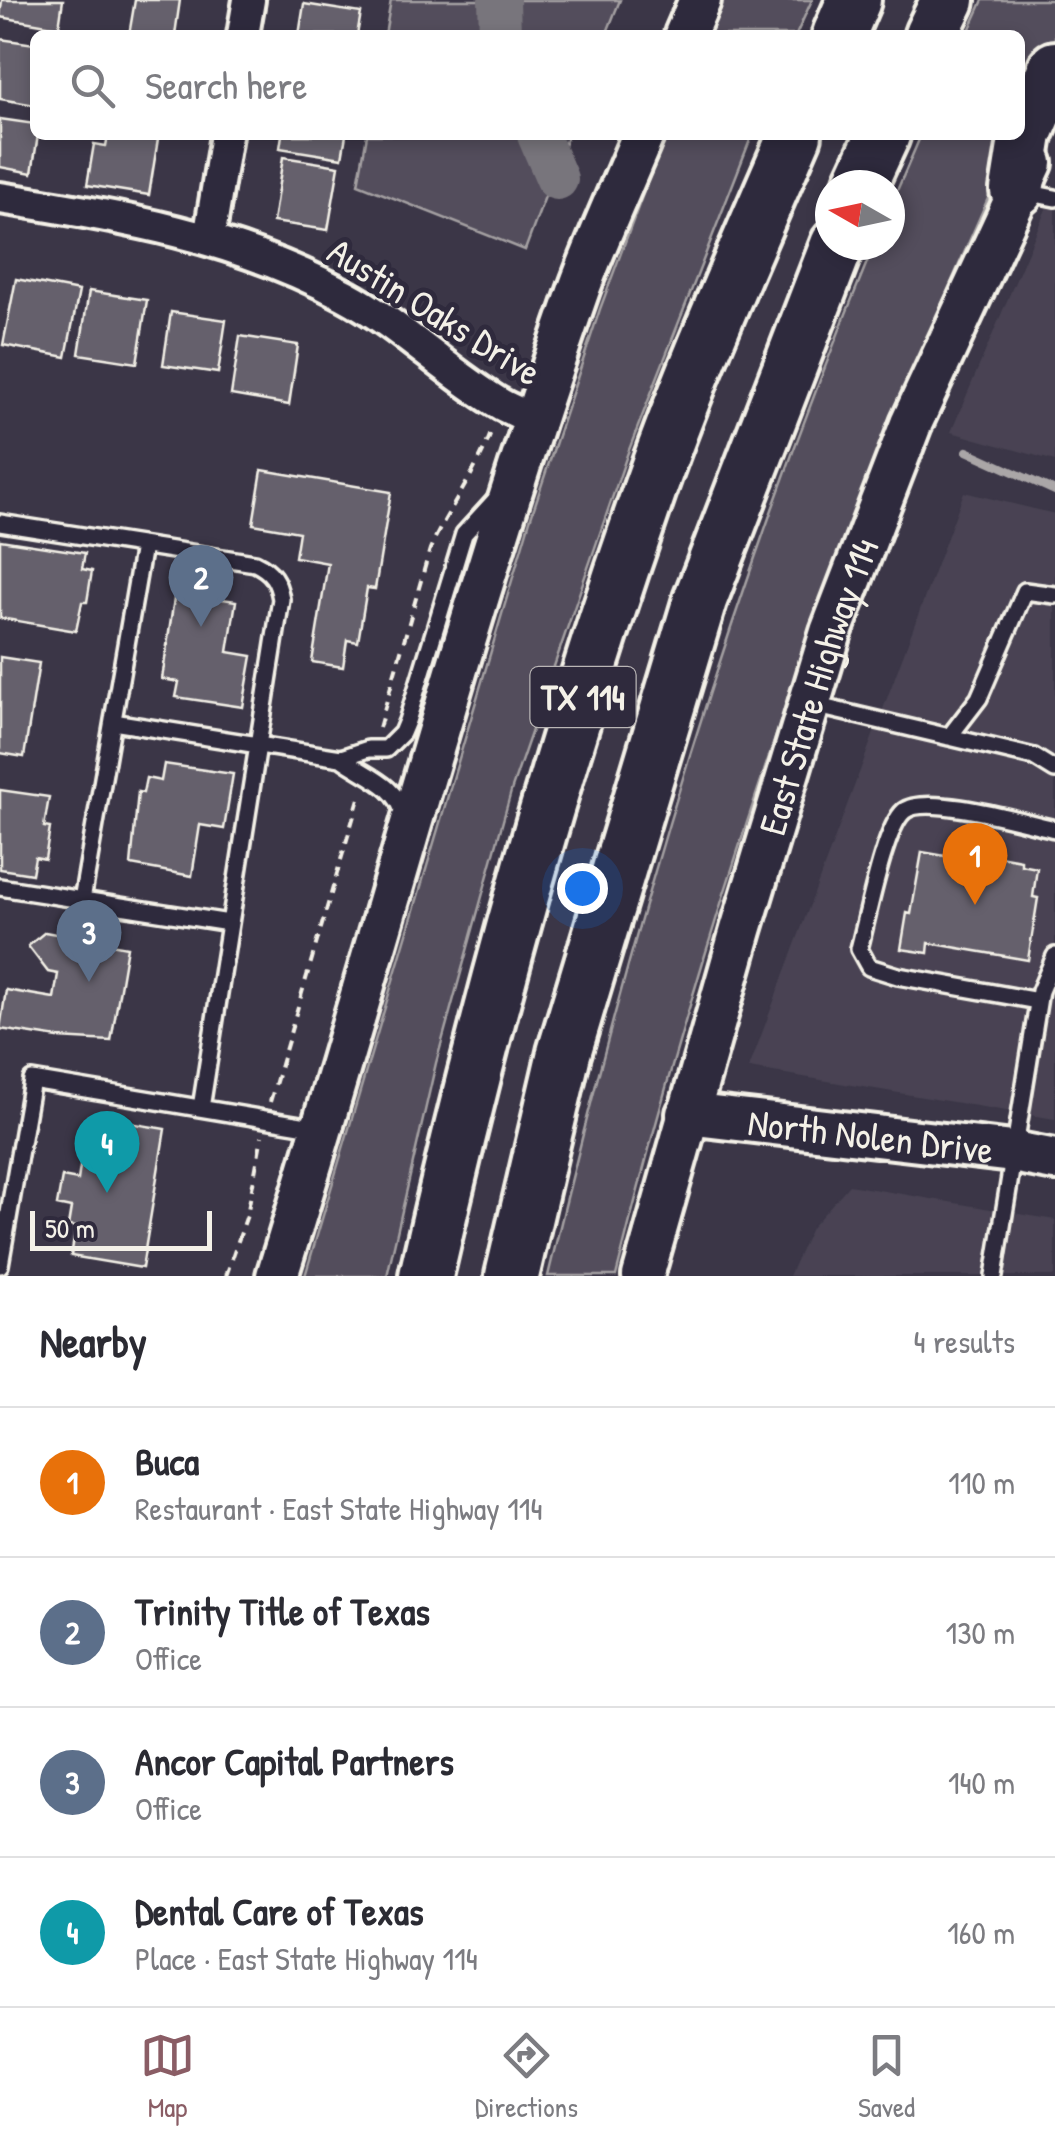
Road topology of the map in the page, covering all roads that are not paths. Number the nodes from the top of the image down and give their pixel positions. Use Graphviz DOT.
graph roads {
  1 [pos="249,0"];
  2 [pos="700,0"];
  3 [pos="854,0"];
  4 [pos="948,0"];
  5 [pos="244,30"];
  6 [pos="687,30"];
  7 [pos="841,30"];
  8 [pos="933,30"];
  9 [pos="1055,68"];
  10 [pos="1055,120"];
  11 [pos="225,140"];
  12 [pos="642,140"];
  13 [pos="793,140"];
  14 [pos="881,140"];
  15 [pos="867,170"];
  16 [pos="1036,194"];
  17 [pos="0,198"];
  18 [pos="208,239"];
  19 [pos="831,260"];
  20 [pos="519,413"];
  21 [pos="520,473"];
  22 [pos="0,524"];
  23 [pos="143,546"];
  24 [pos="1055,595"];
  25 [pos="809,704"];
  26 [pos="113,722"];
  27 [pos="949,738"];
  28 [pos="259,745"];
  29 [pos="341,758"];
  30 [pos="1055,770"];
  31 [pos="1055,829"];
  32 [pos="408,838"];
  33 [pos="0,887"];
  34 [pos="82,900"];
  35 [pos="229,923"];
  36 [pos="1055,956"];
  37 [pos="1038,1001"];
  38 [pos="201,1108"];
  39 [pos="687,1114"];
  40 [pos="322,1129"];
  41 [pos="1013,1152"];
  42 [pos="1055,1160"];
  43 [pos="0,1265"];
  44 [pos="276,1276"];
  45 [pos="426,1276"];
  46 [pos="512,1276"];
  47 [pos="643,1276"];
  48 [pos="994,1276"];
  1 -- 5 [label="street"];
  2 -- 6 [label="main road"];
  3 -- 7 [label="highway"];
  4 -- 8 [label="highway"];
  9 -- 16 [label="highway"];
  10 -- 16 [label="main road, East State Highway 114"];
  11 -- 18 [label="street"];
  12 -- 20 [label="main road"];
  13 -- 45 [label="highway, TX 114"];
  14 -- 15 [label="highway"];
  16 -- 25 [label="main road, East State Highway 114"];
  17 -- 18 [label="street, Austin Oaks Drive"];
  18 -- 20 [label="street, Austin Oaks Drive"];
  19 -- 46 [label="highway, TX 114"];
  20 -- 21 [label="main road"];
  21 -- 29 [label="lane"];
  21 -- 32 [label="main road"];
  22 -- 23 [label="lane"];
  23 -- 26 [label="lane"];
  23 -- 28 [label="lane"];
  24 -- 27 [label="lane"];
  25 -- 27 [label="lane"];
  25 -- 39 [label="main road, East State Highway 114"];
  26 -- 28 [label="lane"];
  26 -- 34 [label="lane"];
  27 -- 30 [label="lane"];
  28 -- 29 [label="lane"];
  28 -- 35 [label="lane"];
  29 -- 32 [label="lane"];
  31 -- 37 [label="lane"];
  32 -- 40 [label="main road"];
  33 -- 34 [label="lane"];
  34 -- 35 [label="lane"];
  35 -- 38 [label="lane"];
  36 -- 37 [label="lane"];
  37 -- 41 [label="lane"];
  38 -- 40 [label="lane"];
  38 -- 43 [label="lane"];
  39 -- 41 [label="main road, North Nolen Drive"];
  39 -- 47 [label="main road, East State Highway 114"];
  40 -- 44 [label="main road"];
  41 -- 42 [label="main road, North Nolen Drive"];
  41 -- 48 [label="lane"];
}
